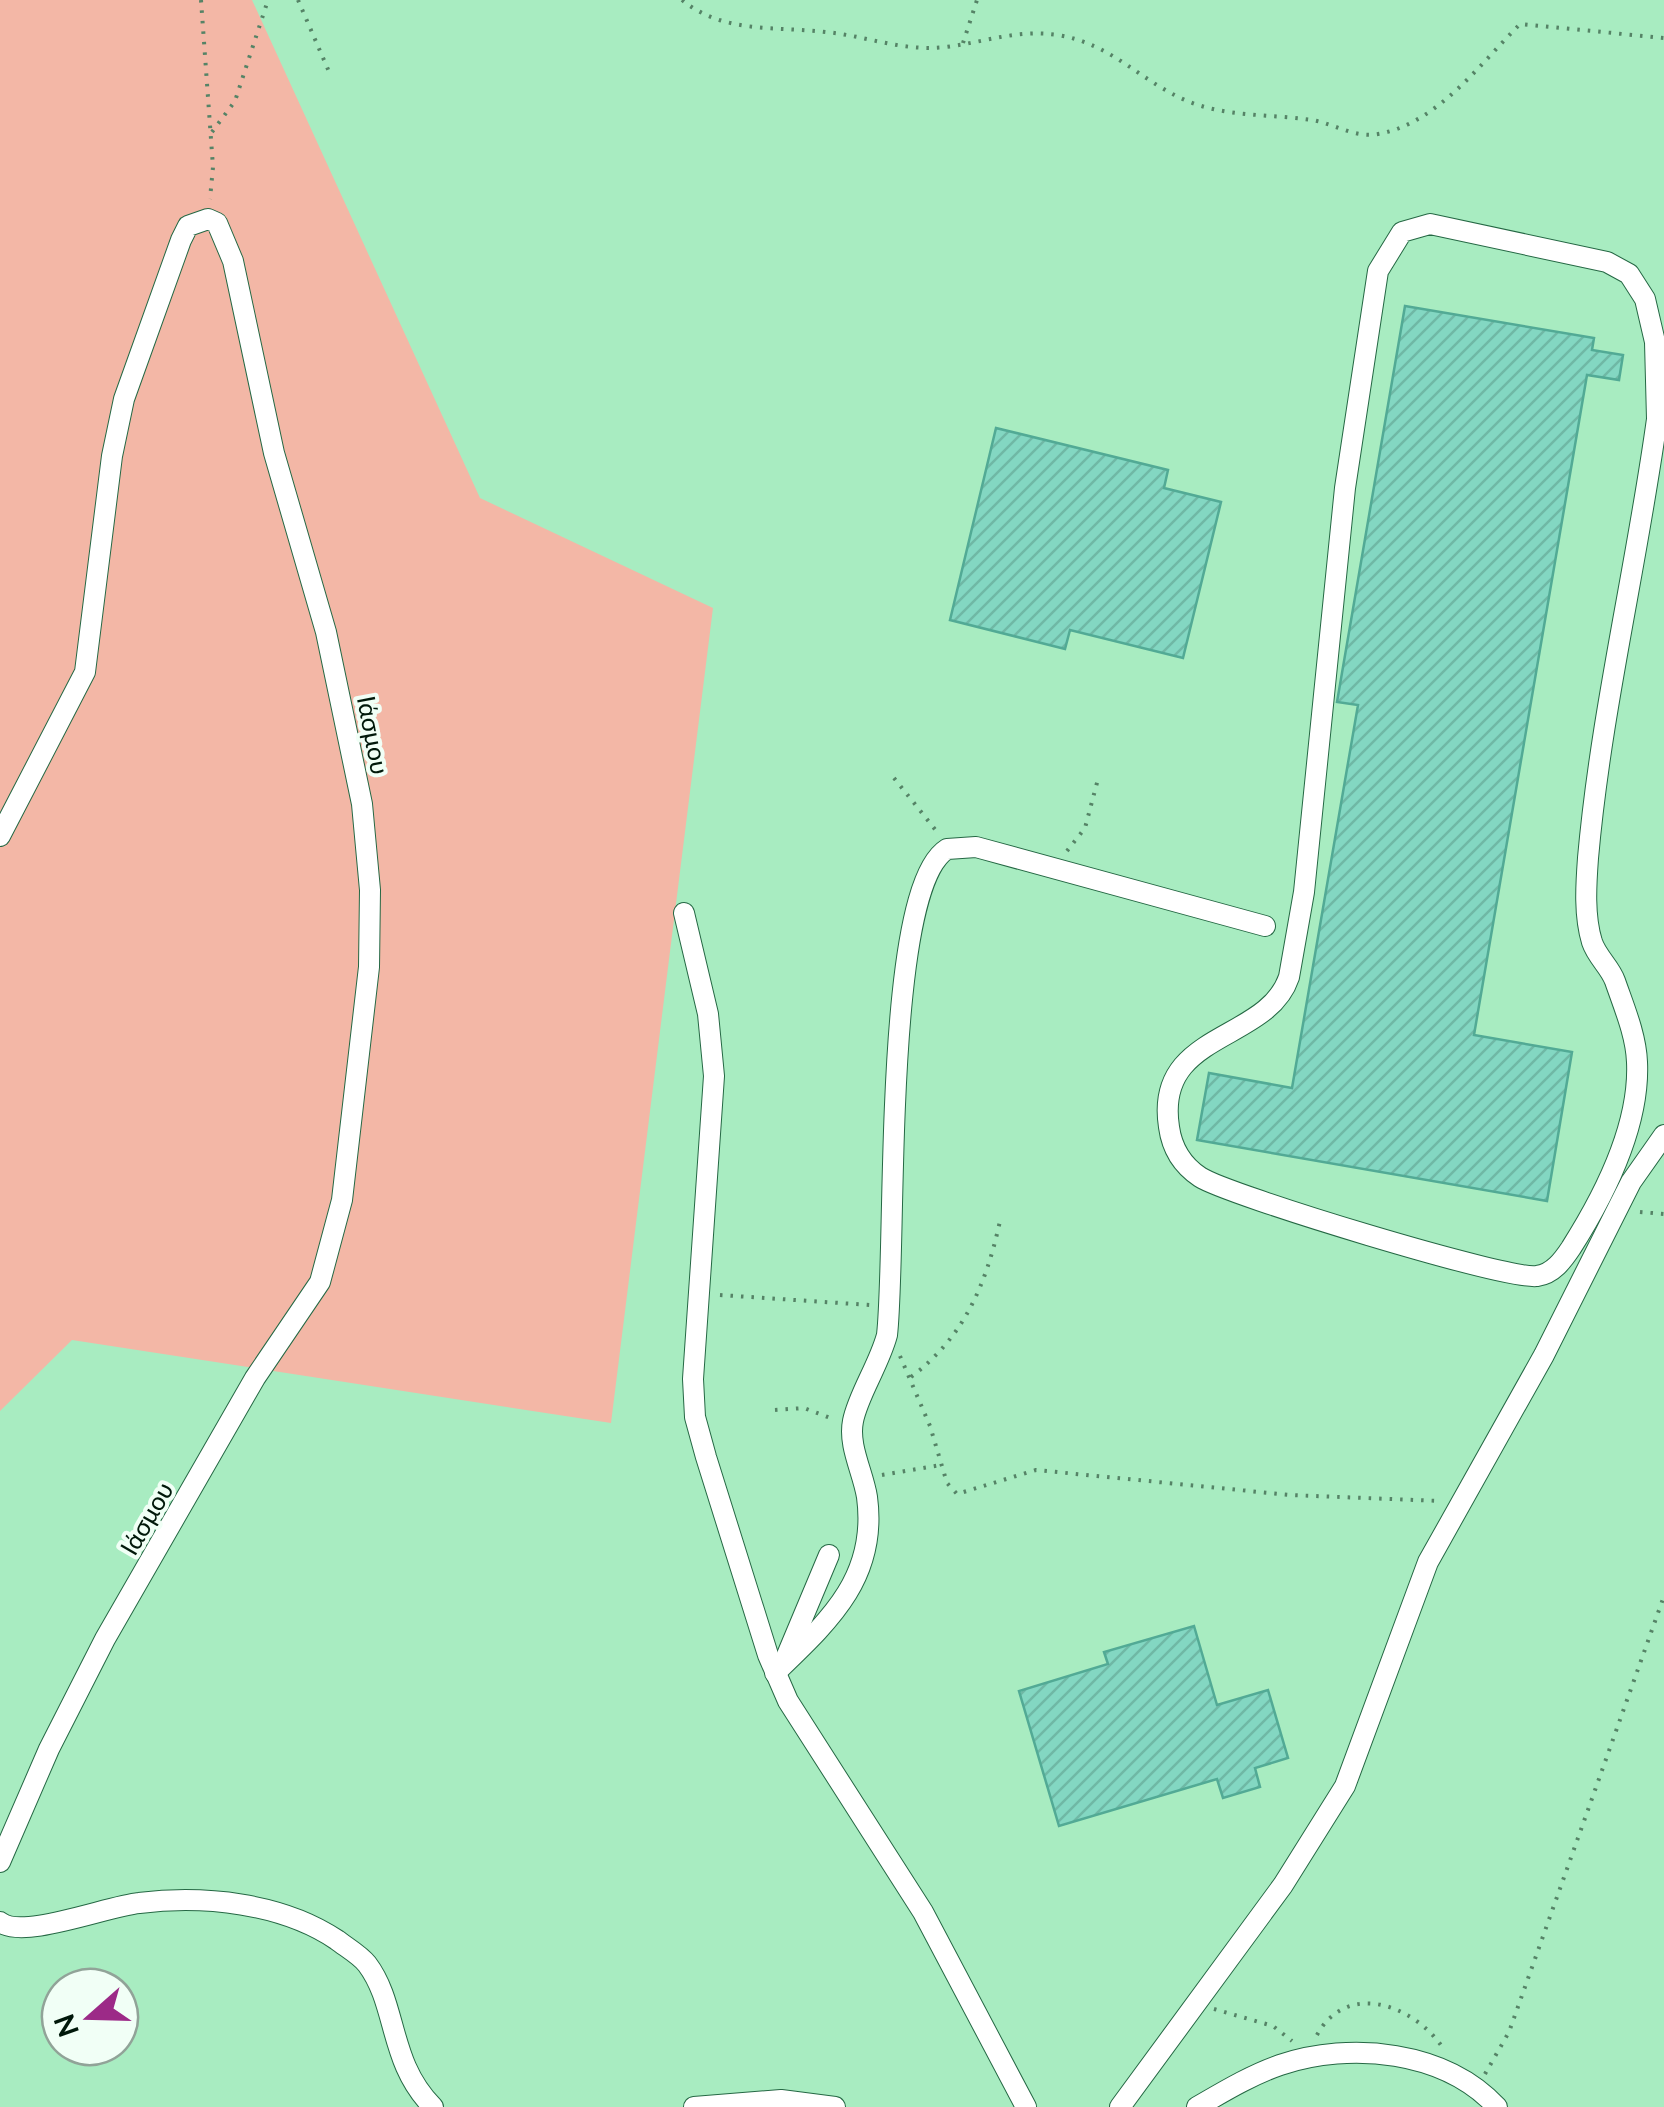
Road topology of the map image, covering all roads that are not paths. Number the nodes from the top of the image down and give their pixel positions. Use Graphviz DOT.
graph roads {
  1 [pos="1657,314"];
  2 [pos="0,836"];
  3 [pos="684,912"];
  4 [pos="1265,926"];
  5 [pos="1664,1135"];
  6 [pos="828,1555"];
  7 [pos="779,1669"];
  8 [pos="0,1862"];
  9 [pos="0,1922"];
  10 [pos="433,2107"];
  11 [pos="694,2107"];
  12 [pos="835,2107"];
  13 [pos="1026,2107"];
  14 [pos="1120,2107"];
  15 [pos="1197,2107"];
  16 [pos="1497,2107"];
  1 -- 1 [label="street"];
  2 -- 8 [label="street, Ιάσμου"];
  3 -- 7 [label="street"];
  4 -- 7 [label="street"];
  5 -- 14 [label="street"];
  6 -- 7 [label="street"];
  7 -- 13 [label="street"];
  9 -- 10 [label="street"];
  11 -- 12 [label="street"];
  15 -- 16 [label="street"];
}
